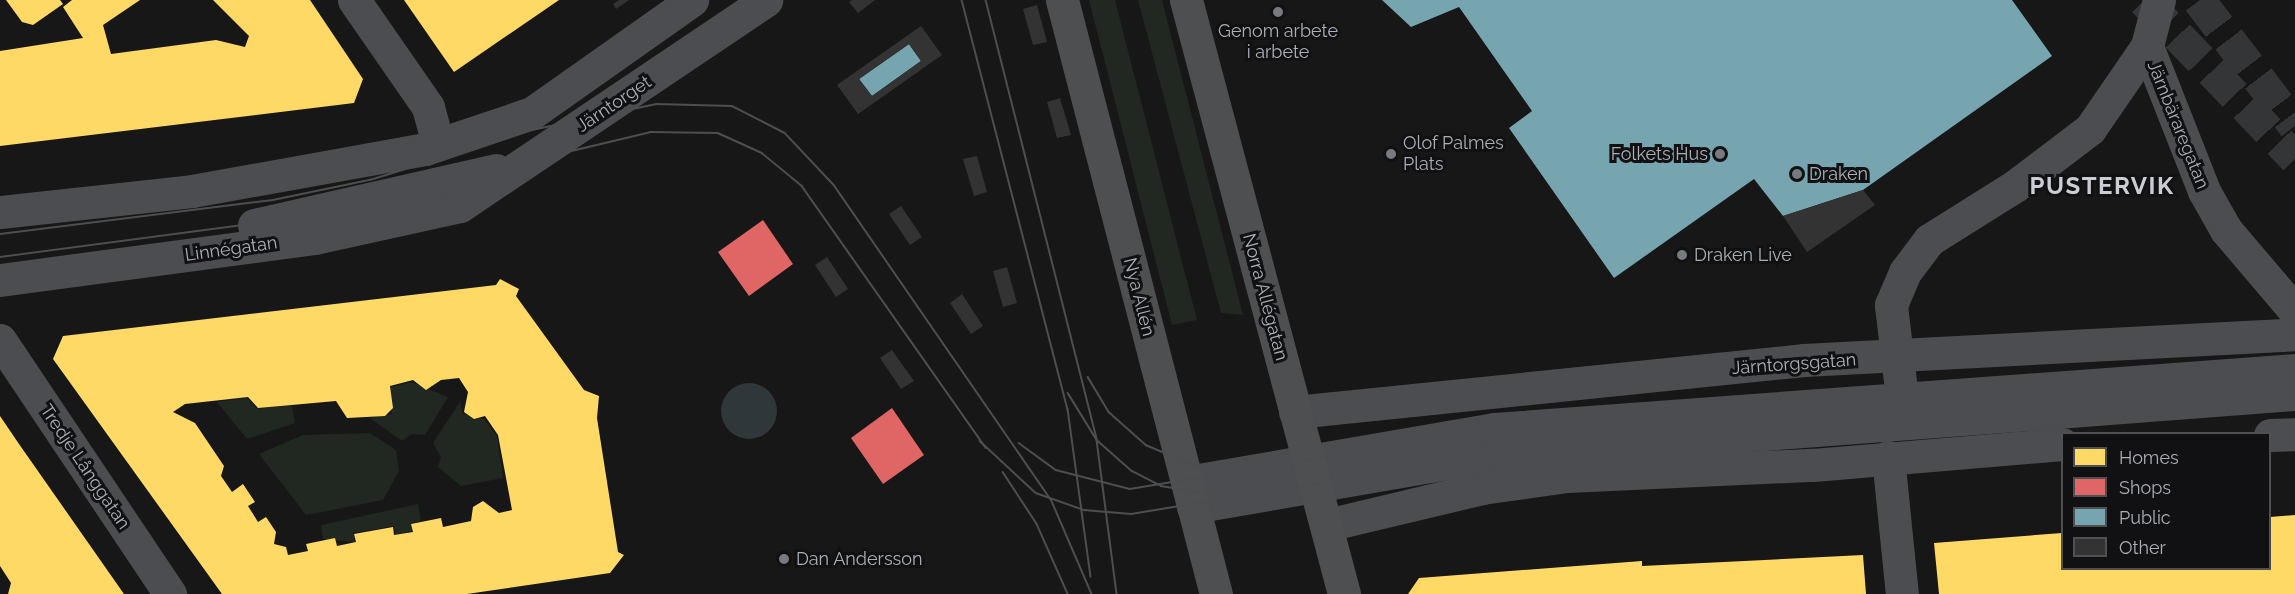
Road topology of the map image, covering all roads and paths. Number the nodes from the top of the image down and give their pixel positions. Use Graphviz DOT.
graph roads {
  1 [pos="354,0"];
  2 [pos="692,0"];
  3 [pos="766,0"];
  4 [pos="1062,0"];
  5 [pos="1186,0"];
  6 [pos="2160,0"];
  7 [pos="2147,46"];
  8 [pos="532,113"];
  9 [pos="438,145"];
  10 [pos="521,164"];
  11 [pos="460,206"];
  12 [pos="0,212"];
  13 [pos="0,234"];
  14 [pos="0,257"];
  15 [pos="0,280"];
  16 [pos="2295,310"];
  17 [pos="2295,334"];
  18 [pos="0,340"];
  19 [pos="1898,358"];
  20 [pos="2295,370"];
  21 [pos="2295,394"];
  22 [pos="1903,410"];
  23 [pos="1295,412"];
  24 [pos="2295,434"];
  25 [pos="2271,435"];
  26 [pos="2061,444"];
  27 [pos="1897,456"];
  28 [pos="1313,472"];
  29 [pos="1190,494"];
  30 [pos="1327,525"];
  31 [pos="170,594"];
  32 [pos="1216,594"];
  33 [pos="1344,594"];
  34 [pos="1902,594"];
  1 -- 9 [label="street"];
  2 -- 8 [label="street"];
  3 -- 10 [label="street, Järntorget"];
  4 -- 29 [label="main road, Nya Allén"];
  5 -- 23 [label="main road, Norra Allégatan"];
  6 -- 7 [label="street"];
  7 -- 16 [label="street, Järnbäraregatan"];
  7 -- 19 [label="street, Järnbäraregatan"];
  8 -- 9 [label="street"];
  8 -- 13 [label="street"];
  9 -- 12 [label="street"];
  10 -- 11 [label="street, Järntorget"];
  10 -- 14 [label="street"];
  11 -- 15 [label="street, Linnégatan"];
  17 -- 19 [label="street, Järntorgsgatan"];
  18 -- 31 [label="street, Tredje Långgatan"];
  19 -- 22 [label="street, Järnbäraregatan"];
  19 -- 23 [label="street, Järntorgsgatan"];
  20 -- 22 [label="street"];
  21 -- 22 [label="street"];
  22 -- 27 [label="street, Järnbäraregatan"];
  22 -- 28 [label="street"];
  23 -- 28 [label="main road, Norra Allégatan"];
  24 -- 25 [label="street"];
  26 -- 27 [label="street"];
  27 -- 30 [label="street"];
  27 -- 34 [label="street, Järnbäraregatan"];
  28 -- 29 [label="street"];
  28 -- 30 [label="main road, Norra Allégatan"];
  29 -- 32 [label="main road, Nya Allén"];
  30 -- 33 [label="main road, Norra Allégatan"];
}
